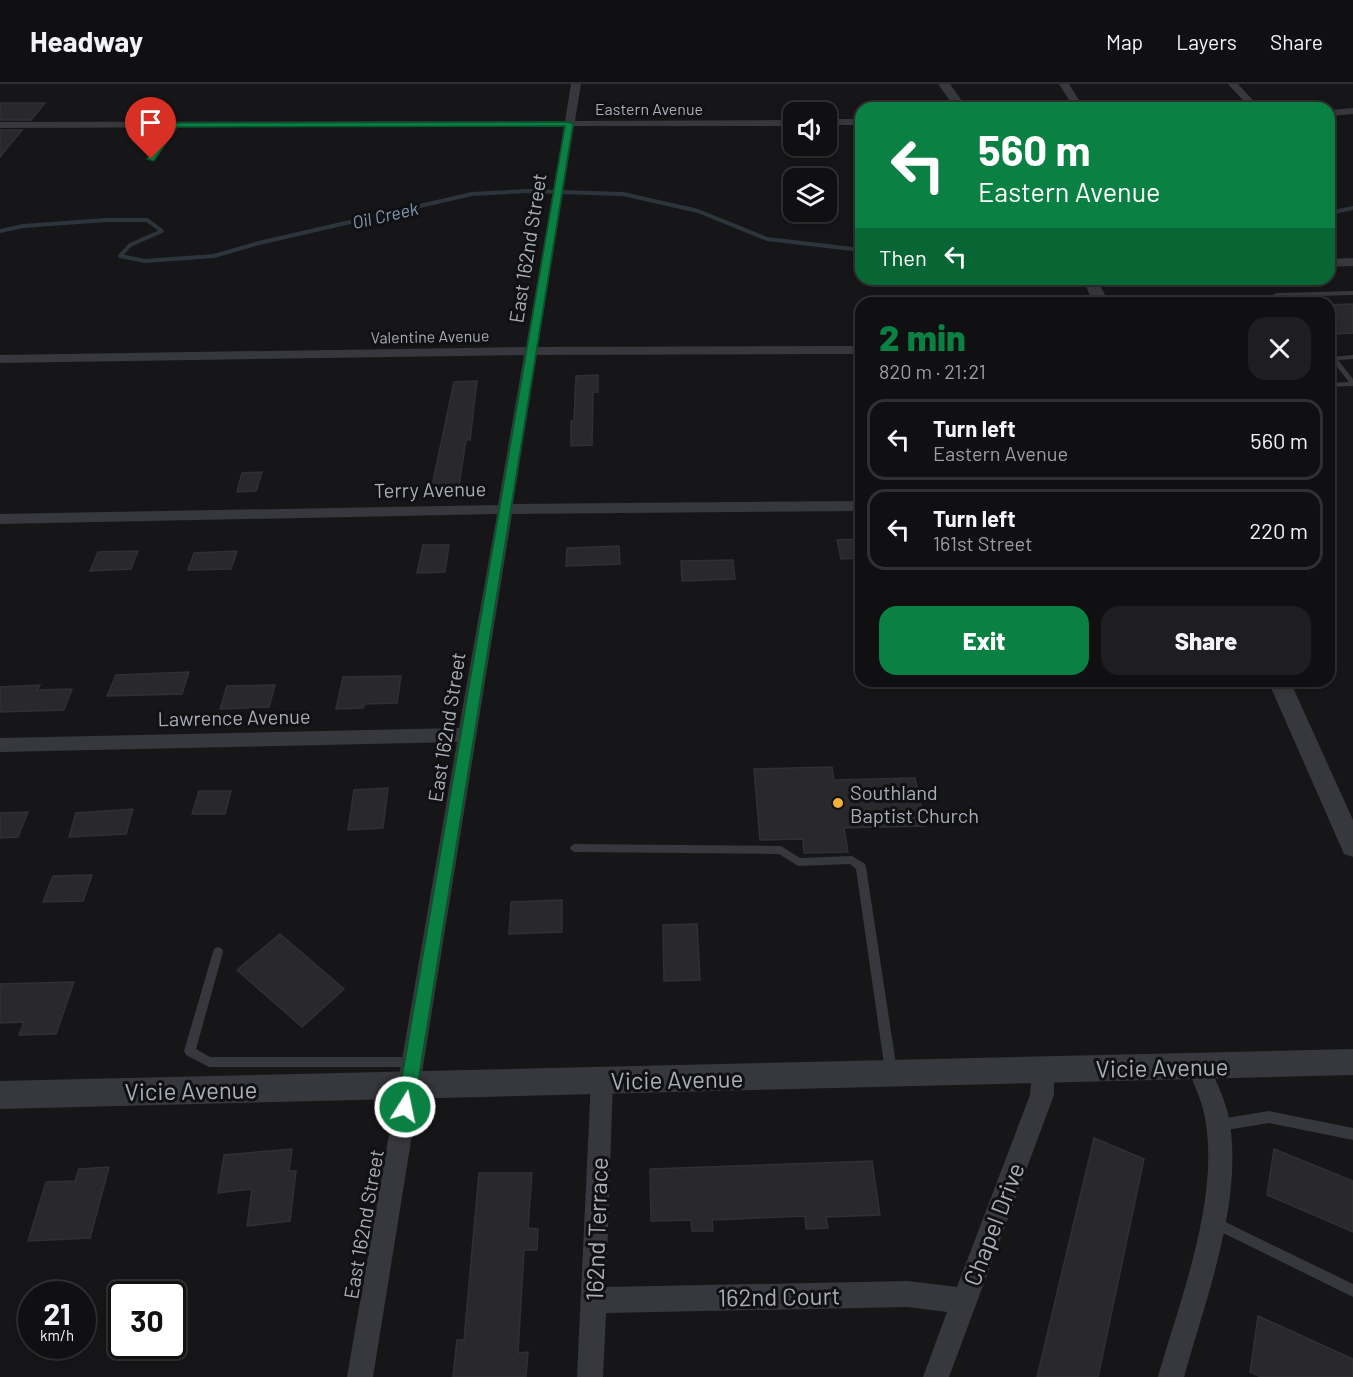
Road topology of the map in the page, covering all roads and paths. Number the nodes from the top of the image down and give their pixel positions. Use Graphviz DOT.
graph roads {
  1 [pos="576,84"];
  2 [pos="944,84"];
  3 [pos="1064,84"];
  4 [pos="1233,84"];
  5 [pos="957,102"];
  6 [pos="1075,102"];
  7 [pos="1250,102"];
  8 [pos="1353,111"];
  9 [pos="1335,112"];
  10 [pos="837,122"];
  11 [pos="855,122"];
  12 [pos="783,123"];
  13 [pos="569,124"];
  14 [pos="0,125"];
  15 [pos="175,125"];
  16 [pos="151,159"];
  17 [pos="1335,264"];
  18 [pos="1351,265"];
  19 [pos="1353,293"];
  20 [pos="1276,295"];
  21 [pos="855,350"];
  22 [pos="532,351"];
  23 [pos="1353,357"];
  24 [pos="1335,358"];
  25 [pos="6,359"];
  26 [pos="1335,361"];
  27 [pos="0,375"];
  28 [pos="1353,384"];
  29 [pos="1335,385"];
  30 [pos="855,506"];
  31 [pos="506,509"];
  32 [pos="0,519"];
  33 [pos="1282,687"];
  34 [pos="468,735"];
  35 [pos="0,745"];
  36 [pos="1353,847"];
  37 [pos="575,848"];
  38 [pos="218,952"];
  39 [pos="1353,1062"];
  40 [pos="1198,1066"];
  41 [pos="1043,1070"];
  42 [pos="891,1073"];
  43 [pos="411,1074"];
  44 [pos="602,1080"];
  45 [pos="0,1095"];
  46 [pos="1218,1126"];
  47 [pos="1353,1134"];
  48 [pos="1212,1221"];
  49 [pos="1353,1291"];
  50 [pos="593,1300"];
  51 [pos="964,1300"];
  52 [pos="360,1377"];
  53 [pos="590,1377"];
  54 [pos="936,1377"];
  55 [pos="1171,1377"];
  1 -- 13 [label="street, East 162nd Street"];
  2 -- 5 [label="street"];
  3 -- 6 [label="street"];
  4 -- 7 [label="street"];
  8 -- 9 [label="street"];
  10 -- 11 [label="street"];
  12 -- 13 [label="street, Eastern Avenue"];
  13 -- 15 [label="street, Eastern Avenue"];
  13 -- 22 [label="street, East 162nd Street"];
  14 -- 15 [label="street, Eastern Avenue"];
  15 -- 16 [label="lane"];
  17 -- 18 [label="street"];
  19 -- 20 [label="lane"];
  21 -- 22 [label="street, Valentine Avenue"];
  22 -- 25 [label="street, Valentine Avenue"];
  22 -- 31 [label="street, East 162nd Street"];
  23 -- 24 [label="lane"];
  25 -- 27 [label="street"];
  26 -- 28 [label="lane"];
  28 -- 29 [label="lane"];
  30 -- 31 [label="street, Terry Avenue"];
  31 -- 32 [label="street, Terry Avenue"];
  31 -- 34 [label="street, East 162nd Street"];
  33 -- 36 [label="street"];
  34 -- 35 [label="street, Lawrence Avenue"];
  34 -- 43 [label="street, East 162nd Street"];
  37 -- 42 [label="lane"];
  38 -- 43 [label="lane"];
  39 -- 40 [label="street, Vicie Avenue"];
  40 -- 41 [label="street, Vicie Avenue"];
  40 -- 46 [label="street"];
  41 -- 42 [label="street, Vicie Avenue"];
  41 -- 51 [label="street, Chapel Drive"];
  42 -- 44 [label="street, Vicie Avenue"];
  43 -- 44 [label="street, Vicie Avenue"];
  43 -- 45 [label="street, Vicie Avenue"];
  43 -- 52 [label="street, East 162nd Street"];
  44 -- 50 [label="street, 162nd Terrace"];
  46 -- 47 [label="lane"];
  46 -- 48 [label="street"];
  48 -- 49 [label="lane"];
  48 -- 55 [label="street"];
  50 -- 51 [label="street, 162nd Court"];
  50 -- 53 [label="street, 162nd Terrace"];
  51 -- 54 [label="street, Chapel Drive"];
}
